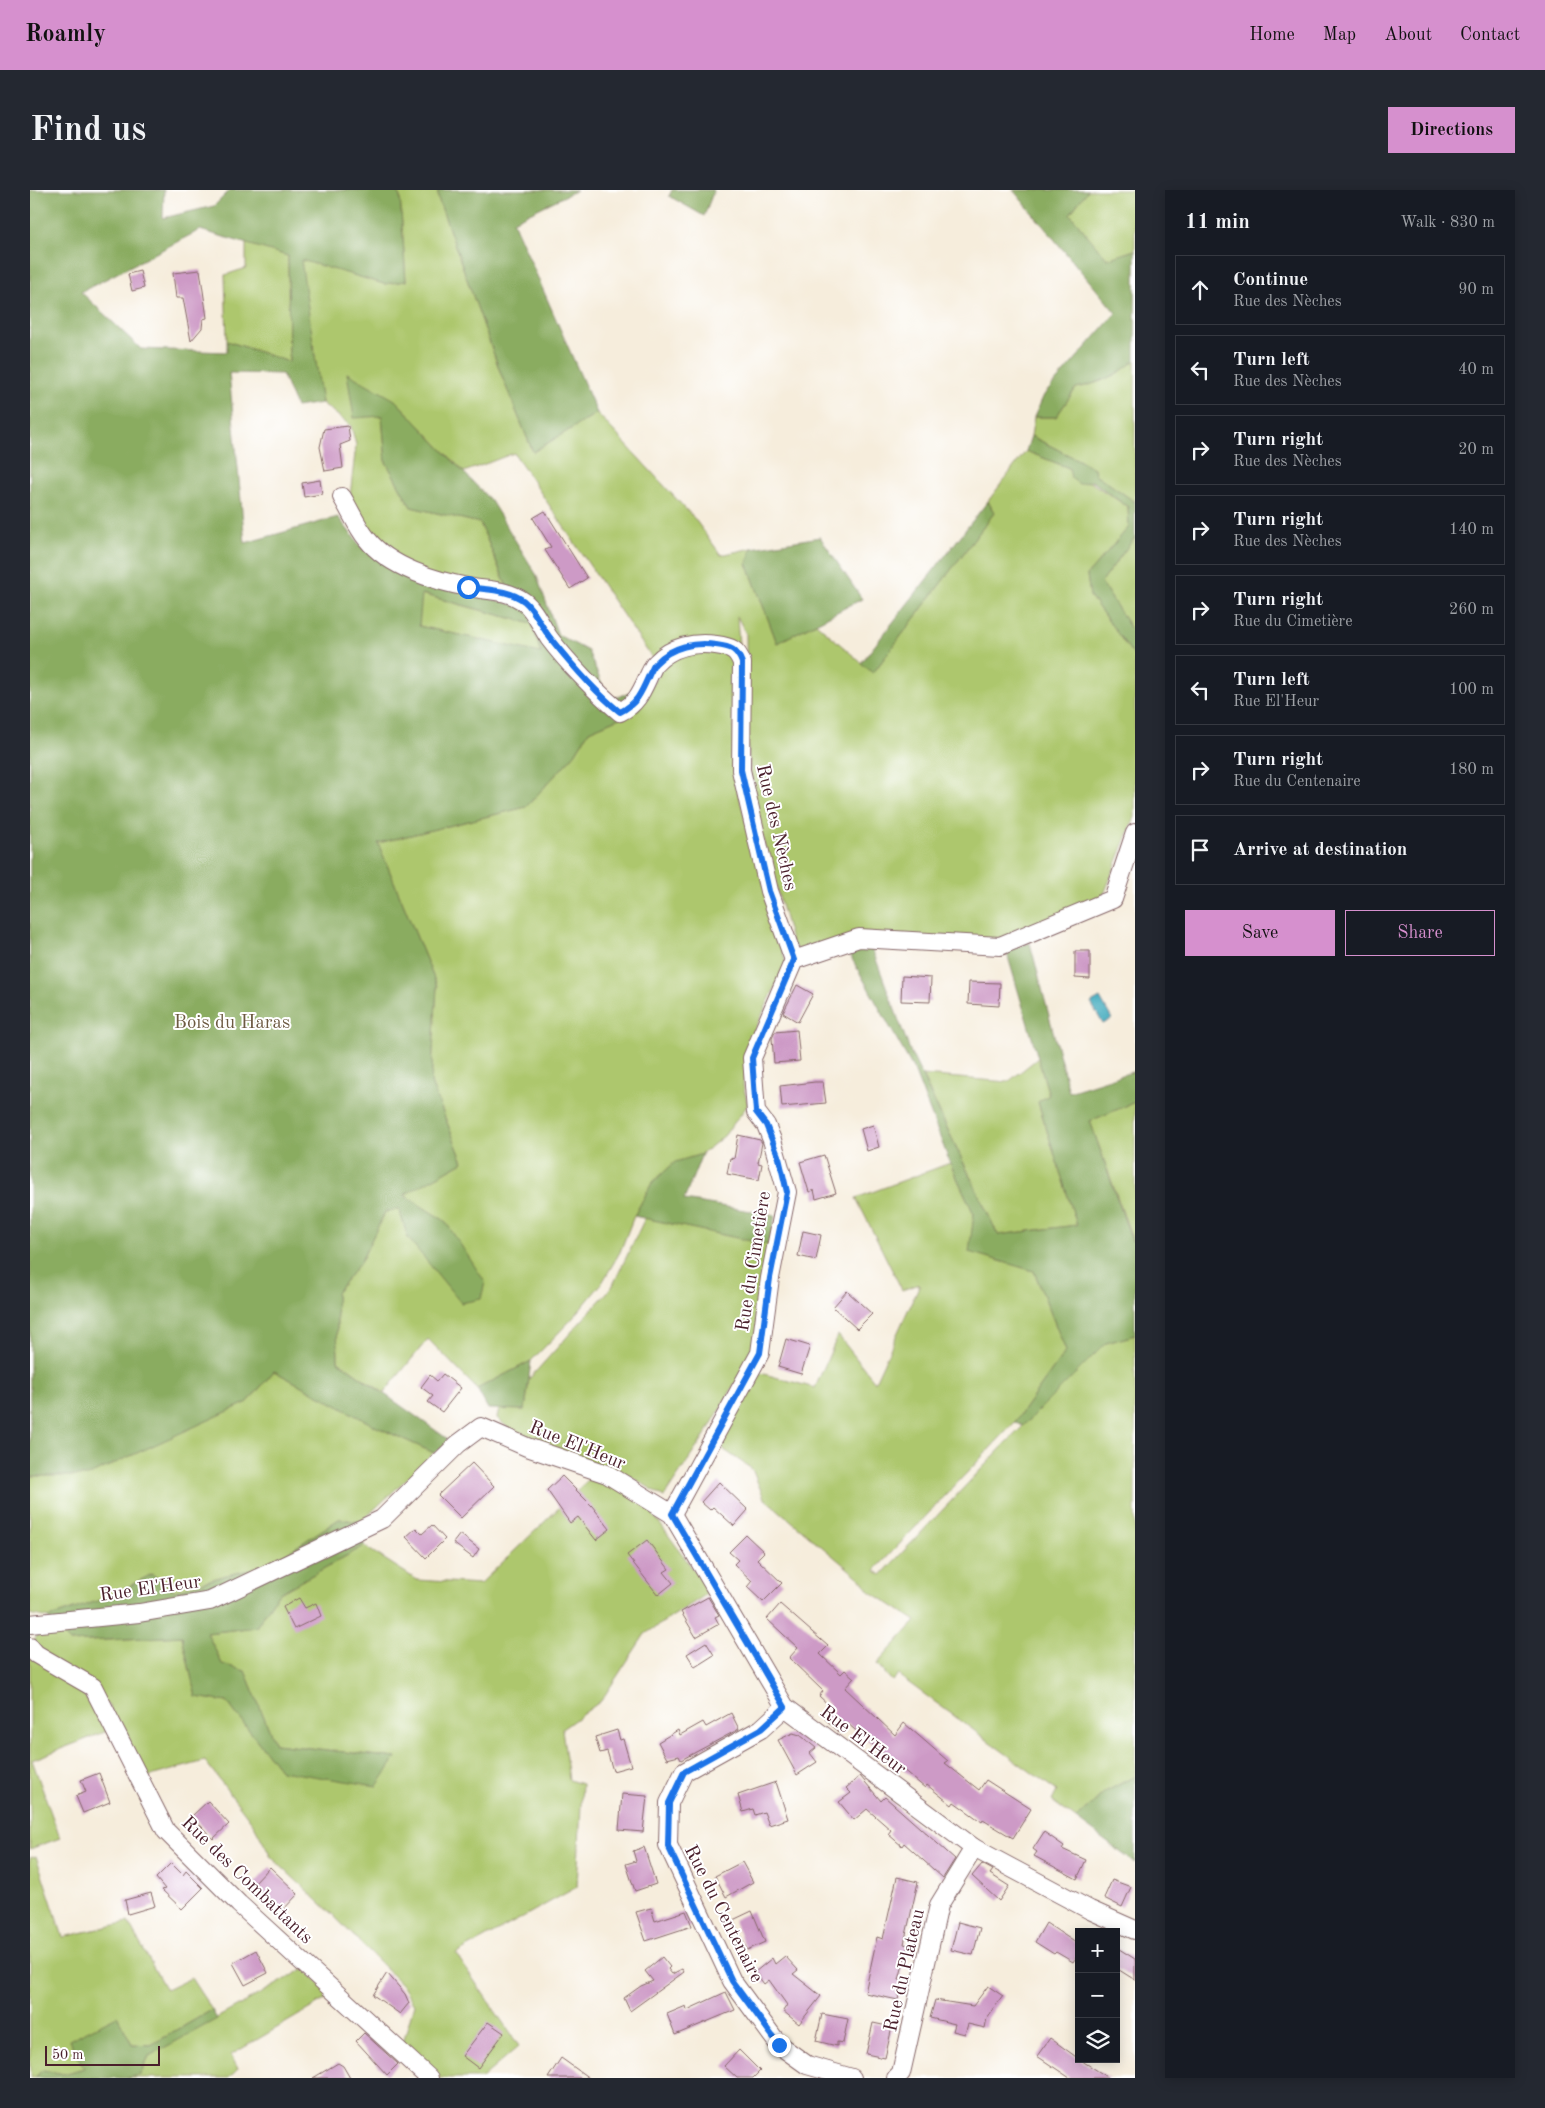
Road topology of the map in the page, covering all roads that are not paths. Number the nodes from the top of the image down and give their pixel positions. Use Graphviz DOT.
graph roads {
  1 [pos="342,497"];
  2 [pos="1135,833"];
  3 [pos="794,960"];
  4 [pos="672,1514"];
  5 [pos="30,1624"];
  6 [pos="30,1646"];
  7 [pos="785,1707"];
  8 [pos="974,1848"];
  9 [pos="1135,1930"];
  10 [pos="429,2078"];
  11 [pos="852,2078"];
  12 [pos="896,2078"];
  1 -- 3 [label="street, Rue des Nèches"];
  2 -- 3 [label="street"];
  3 -- 4 [label="street, Rue du Cimetière"];
  4 -- 5 [label="street, Rue El'Heur"];
  4 -- 7 [label="street, Rue El'Heur"];
  6 -- 10 [label="street, Rue des Combattants"];
  7 -- 8 [label="street, Rue El'Heur"];
  7 -- 11 [label="street, Rue du Centenaire"];
  8 -- 9 [label="street, Rue El'Heur"];
  8 -- 12 [label="street, Rue du Plateau"];
}
